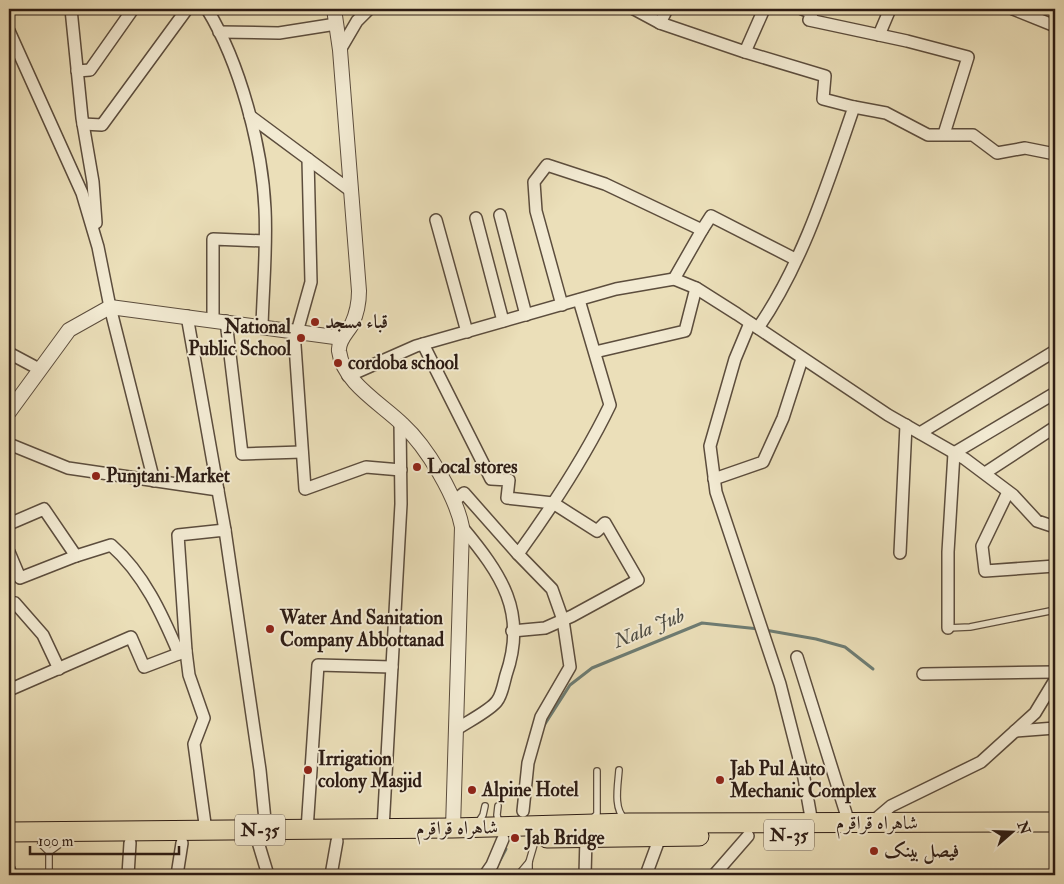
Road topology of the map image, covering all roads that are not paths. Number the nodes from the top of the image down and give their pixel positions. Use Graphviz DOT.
graph roads {
  1 [pos="71,9"];
  2 [pos="133,9"];
  3 [pos="187,9"];
  4 [pos="207,9"];
  5 [pos="334,9"];
  6 [pos="369,9"];
  7 [pos="634,9"];
  8 [pos="667,9"];
  9 [pos="764,9"];
  10 [pos="802,9"];
  11 [pos="890,9"];
  12 [pos="1013,9"];
  13 [pos="336,24"];
  14 [pos="660,24"];
  15 [pos="1055,26"];
  16 [pos="9,31"];
  17 [pos="220,32"];
  18 [pos="879,35"];
  19 [pos="340,50"];
  20 [pos="745,52"];
  21 [pos="77,71"];
  22 [pos="854,107"];
  23 [pos="250,116"];
  24 [pos="83,124"];
  25 [pos="944,134"];
  26 [pos="1055,154"];
  27 [pos="308,158"];
  28 [pos="351,192"];
  29 [pos="500,215"];
  30 [pos="476,218"];
  31 [pos="436,220"];
  32 [pos="702,230"];
  33 [pos="264,241"];
  34 [pos="98,246"];
  35 [pos="795,259"];
  36 [pos="674,279"];
  37 [pos="696,288"];
  38 [pos="579,300"];
  39 [pos="562,305"];
  40 [pos="110,307"];
  41 [pos="526,315"];
  42 [pos="187,316"];
  43 [pos="219,320"];
  44 [pos="503,321"];
  45 [pos="754,326"];
  46 [pos="262,327"];
  47 [pos="296,332"];
  48 [pos="467,332"];
  49 [pos="342,338"];
  50 [pos="423,344"];
  51 [pos="1055,351"];
  52 [pos="595,352"];
  53 [pos="9,353"];
  54 [pos="802,359"];
  55 [pos="39,369"];
  56 [pos="348,376"];
  57 [pos="1055,393"];
  58 [pos="9,412"];
  59 [pos="400,422"];
  60 [pos="906,426"];
  61 [pos="1055,427"];
  62 [pos="920,433"];
  63 [pos="9,444"];
  64 [pos="302,452"];
  65 [pos="954,453"];
  66 [pos="401,470"];
  67 [pos="985,474"];
  68 [pos="714,479"];
  69 [pos="154,481"];
  70 [pos="218,490"];
  71 [pos="1008,492"];
  72 [pos="454,501"];
  73 [pos="553,503"];
  74 [pos="9,524"];
  75 [pos="462,527"];
  76 [pos="1055,527"];
  77 [pos="225,530"];
  78 [pos="9,552"];
  79 [pos="900,553"];
  80 [pos="518,554"];
  81 [pos="76,556"];
  82 [pos="1055,566"];
  83 [pos="9,607"];
  84 [pos="1055,610"];
  85 [pos="563,620"];
  86 [pos="948,628"];
  87 [pos="512,631"];
  88 [pos="182,652"];
  89 [pos="797,657"];
  90 [pos="392,667"];
  91 [pos="59,669"];
  92 [pos="1055,672"];
  93 [pos="923,674"];
  94 [pos="1055,680"];
  95 [pos="9,690"];
  96 [pos="1055,728"];
  97 [pos="457,729"];
  98 [pos="1016,731"];
  99 [pos="618,770"];
  100 [pos="597,771"];
  101 [pos="485,806"];
  102 [pos="498,806"];
  103 [pos="629,822"];
  104 [pos="1055,822"];
  105 [pos="849,823"];
  106 [pos="871,823"];
  107 [pos="812,824"];
  108 [pos="383,828"];
  109 [pos="462,828"];
  110 [pos="307,830"];
  111 [pos="721,830"];
  112 [pos="206,831"];
  113 [pos="518,831"];
  114 [pos="584,831"];
  115 [pos="9,832"];
  116 [pos="1055,833"];
  117 [pos="262,836"];
  118 [pos="660,836"];
  119 [pos="748,836"];
  120 [pos="337,841"];
  121 [pos="130,843"];
  122 [pos="182,843"];
  123 [pos="9,844"];
  124 [pos="50,847"];
  125 [pos="528,862"];
  126 [pos="9,869"];
  127 [pos="11,875"];
  128 [pos="49,875"];
  129 [pos="128,875"];
  130 [pos="177,875"];
  131 [pos="268,875"];
  132 [pos="331,875"];
  133 [pos="485,875"];
  134 [pos="518,875"];
  135 [pos="529,875"];
  136 [pos="585,875"];
  137 [pos="646,875"];
  138 [pos="714,875"];
  1 -- 21 [label="street"];
  2 -- 21 [label="street"];
  3 -- 24 [label="street"];
  4 -- 17 [label="street"];
  5 -- 13 [label="street"];
  6 -- 19 [label="street"];
  7 -- 14 [label="street"];
  8 -- 14 [label="street"];
  9 -- 20 [label="street"];
  10 -- 18 [label="street"];
  11 -- 18 [label="street"];
  12 -- 15 [label="street"];
  13 -- 17 [label="street"];
  13 -- 19 [label="street"];
  14 -- 20 [label="street"];
  16 -- 34 [label="street"];
  17 -- 23 [label="street"];
  18 -- 25 [label="street"];
  19 -- 28 [label="street"];
  20 -- 22 [label="street"];
  21 -- 24 [label="street"];
  22 -- 25 [label="street"];
  22 -- 35 [label="street"];
  23 -- 27 [label="street"];
  23 -- 33 [label="street"];
  24 -- 34 [label="street"];
  25 -- 26 [label="street"];
  27 -- 28 [label="street"];
  27 -- 47 [label="street"];
  28 -- 49 [label="street"];
  29 -- 41 [label="street"];
  30 -- 44 [label="street"];
  31 -- 48 [label="street"];
  32 -- 35 [label="street"];
  32 -- 36 [label="street"];
  32 -- 39 [label="street"];
  33 -- 43 [label="street"];
  33 -- 46 [label="street"];
  34 -- 40 [label="street"];
  35 -- 45 [label="street"];
  36 -- 37 [label="street"];
  36 -- 38 [label="street"];
  37 -- 45 [label="street"];
  37 -- 52 [label="street"];
  38 -- 39 [label="street"];
  38 -- 52 [label="street"];
  39 -- 41 [label="street"];
  40 -- 42 [label="street"];
  40 -- 55 [label="street"];
  40 -- 69 [label="street"];
  41 -- 44 [label="street"];
  42 -- 43 [label="street"];
  42 -- 70 [label="street"];
  43 -- 46 [label="street"];
  43 -- 64 [label="street"];
  44 -- 48 [label="street"];
  45 -- 54 [label="street"];
  45 -- 68 [label="street"];
  46 -- 47 [label="street"];
  47 -- 49 [label="street"];
  47 -- 64 [label="street"];
  48 -- 50 [label="street"];
  49 -- 56 [label="street"];
  50 -- 56 [label="street"];
  50 -- 73 [label="street"];
  51 -- 62 [label="street"];
  52 -- 73 [label="street"];
  53 -- 55 [label="street"];
  54 -- 60 [label="street"];
  54 -- 68 [label="street"];
  55 -- 58 [label="street"];
  56 -- 59 [label="street"];
  57 -- 65 [label="street"];
  59 -- 66 [label="street"];
  59 -- 72 [label="street"];
  60 -- 62 [label="street"];
  60 -- 79 [label="street"];
  61 -- 67 [label="street"];
  62 -- 65 [label="street"];
  63 -- 69 [label="street"];
  64 -- 66 [label="street"];
  65 -- 67 [label="street"];
  65 -- 86 [label="street"];
  66 -- 90 [label="street"];
  67 -- 71 [label="street"];
  68 -- 107 [label="street"];
  69 -- 70 [label="street"];
  70 -- 77 [label="street"];
  71 -- 76 [label="street"];
  71 -- 82 [label="street"];
  72 -- 75 [label="street"];
  72 -- 80 [label="street"];
  73 -- 80 [label="street"];
  73 -- 85 [label="street"];
  74 -- 81 [label="street"];
  75 -- 87 [label="street"];
  75 -- 97 [label="street"];
  77 -- 88 [label="street"];
  77 -- 117 [label="street"];
  78 -- 81 [label="street"];
  80 -- 85 [label="street"];
  81 -- 88 [label="street"];
  83 -- 91 [label="street"];
  84 -- 86 [label="lane"];
  85 -- 87 [label="street"];
  85 -- 113 [label="street"];
  87 -- 97 [label="street"];
  88 -- 91 [label="street"];
  88 -- 112 [label="street"];
  89 -- 105 [label="street"];
  90 -- 108 [label="street"];
  90 -- 110 [label="street"];
  91 -- 95 [label="street"];
  92 -- 93 [label="street"];
  94 -- 98 [label="street"];
  96 -- 98 [label="street"];
  97 -- 109 [label="street"];
  98 -- 106 [label="street"];
  99 -- 103 [label="lane"];
  100 -- 114 [label="lane"];
  101 -- 109 [label="lane"];
  102 -- 113 [label="lane"];
  103 -- 111 [label="highway, شاہراہ قراقرم / N-35"];
  103 -- 114 [label="highway, شاہراہ قراقرم / N-35"];
  104 -- 106 [label="highway, شاہراہ قراقرم / N-35"];
  105 -- 106 [label="highway, شاہراہ قراقرم / N-35"];
  105 -- 107 [label="highway, شاہراہ قراقرم / N-35"];
  107 -- 111 [label="highway, شاہراہ قراقرم / N-35"];
  108 -- 109 [label="highway, شاہراہ قراقرم / N-35"];
  108 -- 110 [label="highway, شاہراہ قراقرم / N-35"];
  109 -- 113 [label="highway, شاہراہ قراقرم / N-35"];
  110 -- 117 [label="highway, شاہراہ قراقرم / N-35"];
  111 -- 118 [label="highway, شاہراہ قراقرم / N-35"];
  111 -- 119 [label="highway, شاہراہ قراقرم / N-35"];
  112 -- 115 [label="highway, شاہراہ قراقرم / N-35"];
  112 -- 117 [label="highway, شاہراہ قراقرم / N-35"];
  113 -- 114 [label="highway, شاہراہ قراقرم / N-35"];
  113 -- 120 [label="highway, شاہراہ قراقرم / N-35"];
  113 -- 125 [label="lane"];
  113 -- 133 [label="street"];
  114 -- 118 [label="highway, شاہراہ قراقرم / N-35"];
  114 -- 136 [label="street"];
  116 -- 119 [label="highway, شاہراہ قراقرم / N-35"];
  117 -- 120 [label="highway, شاہراہ قراقرم / N-35"];
  117 -- 122 [label="highway, شاہراہ قراقرم / N-35"];
  117 -- 131 [label="street"];
  118 -- 137 [label="street"];
  119 -- 138 [label="street"];
  120 -- 132 [label="street"];
  121 -- 122 [label="highway, شاہراہ قراقرم / N-35"];
  121 -- 124 [label="highway, شاہراہ قراقرم / N-35"];
  121 -- 129 [label="street"];
  122 -- 130 [label="street"];
  123 -- 124 [label="highway, شاہراہ قراقرم / N-35"];
  124 -- 128 [label="lane"];
  125 -- 134 [label="lane"];
  125 -- 135 [label="lane"];
  126 -- 127 [label="street"];
}
